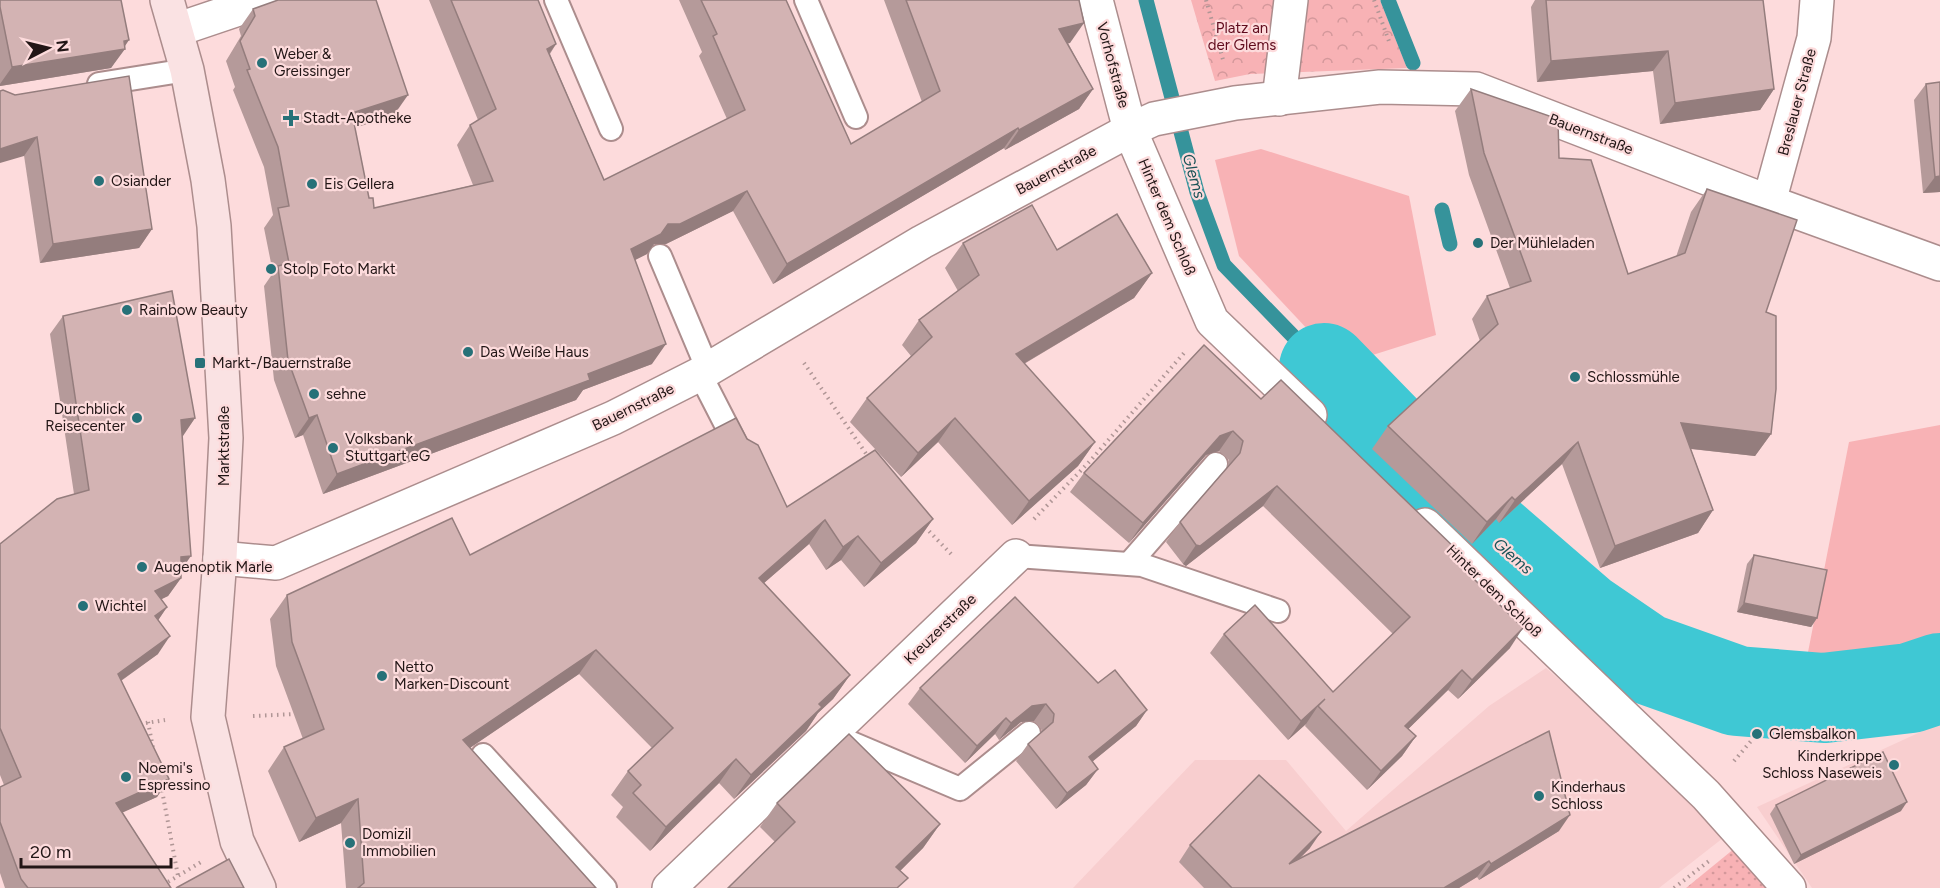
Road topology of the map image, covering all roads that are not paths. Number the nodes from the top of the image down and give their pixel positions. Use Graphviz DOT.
graph roads {
  1 [pos="265,0"];
  2 [pos="556,0"];
  3 [pos="806,0"];
  4 [pos="1096,0"];
  5 [pos="1291,0"];
  6 [pos="1817,0"];
  7 [pos="171,15"];
  8 [pos="186,70"];
  9 [pos="82,87"];
  10 [pos="1280,99"];
  11 [pos="856,117"];
  12 [pos="1142,124"];
  13 [pos="611,129"];
  14 [pos="1769,202"];
  15 [pos="660,256"];
  16 [pos="1940,264"];
  17 [pos="704,372"];
  18 [pos="1331,435"];
  19 [pos="742,456"];
  20 [pos="1216,464"];
  21 [pos="1400,501"];
  22 [pos="1016,556"];
  23 [pos="220,558"];
  24 [pos="1130,564"];
  25 [pos="1278,611"];
  26 [pos="1029,733"];
  27 [pos="830,734"];
  28 [pos="483,755"];
  29 [pos="259,888"];
  30 [pos="604,888"];
  31 [pos="669,888"];
  32 [pos="1790,888"];
  1 -- 7 [label="street"];
  2 -- 13 [label="lane"];
  3 -- 11 [label="lane"];
  4 -- 12 [label="street, Vorhofstraße"];
  5 -- 10 [label="street"];
  6 -- 14 [label="street, Breslauer Straße"];
  7 -- 8 [label="street, Marktstraße"];
  8 -- 9 [label="lane"];
  8 -- 23 [label="street, Marktstraße"];
  10 -- 12 [label="street, Bauernstraße"];
  10 -- 14 [label="street, Bauernstraße"];
  12 -- 17 [label="street, Bauernstraße"];
  12 -- 18 [label="street, Hinter dem Schloß"];
  14 -- 16 [label="street, Bauernstraße"];
  15 -- 17 [label="lane"];
  17 -- 19 [label="lane"];
  17 -- 23 [label="street, Bauernstraße"];
  20 -- 24 [label="lane"];
  21 -- 32 [label="street, Hinter dem Schloß"];
  22 -- 24 [label="lane"];
  22 -- 27 [label="street, Kreuzerstraße"];
  23 -- 29 [label="street, Marktstraße"];
  24 -- 25 [label="lane"];
  26 -- 27 [label="lane"];
  27 -- 31 [label="street, Kreuzerstraße"];
  28 -- 30 [label="lane"];
}
